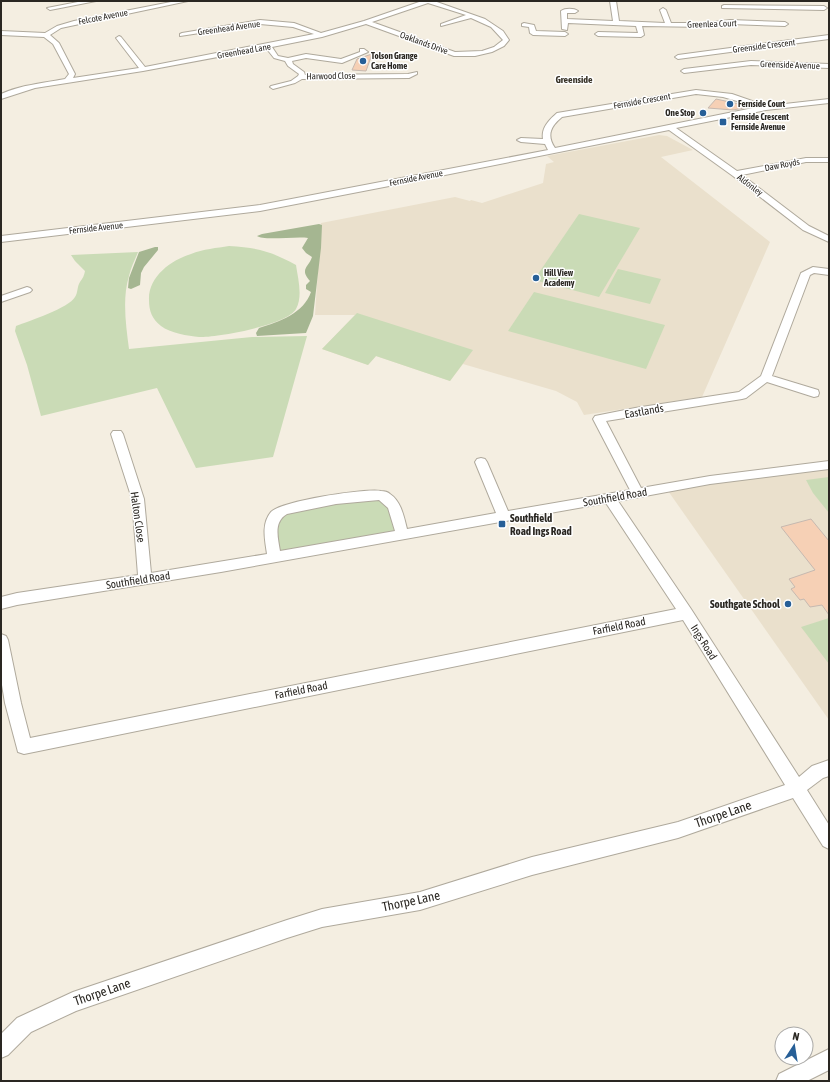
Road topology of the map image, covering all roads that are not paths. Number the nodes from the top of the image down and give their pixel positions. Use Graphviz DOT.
graph roads {
  1 [pos="93,1"];
  2 [pos="185,1"];
  3 [pos="428,1"];
  4 [pos="613,1"];
  5 [pos="811,1"];
  6 [pos="724,7"];
  7 [pos="50,8"];
  8 [pos="827,9"];
  9 [pos="109,10"];
  10 [pos="663,10"];
  11 [pos="575,12"];
  12 [pos="114,15"];
  13 [pos="470,16"];
  14 [pos="565,21"];
  15 [pos="366,22"];
  16 [pos="616,23"];
  17 [pos="780,23"];
  18 [pos="639,24"];
  19 [pos="669,25"];
  20 [pos="443,26"];
  21 [pos="524,26"];
  22 [pos="1,33"];
  23 [pos="598,34"];
  24 [pos="46,35"];
  25 [pos="182,35"];
  26 [pos="322,35"];
  27 [pos="829,37"];
  28 [pos="119,38"];
  29 [pos="268,47"];
  30 [pos="362,50"];
  31 [pos="745,56"];
  32 [pos="678,57"];
  33 [pos="288,60"];
  34 [pos="829,66"];
  35 [pos="143,69"];
  36 [pos="70,70"];
  37 [pos="684,71"];
  38 [pos="416,73"];
  39 [pos="93,77"];
  40 [pos="301,77"];
  41 [pos="67,81"];
  42 [pos="273,87"];
  43 [pos="1,90"];
  44 [pos="10,93"];
  45 [pos="1,97"];
  46 [pos="829,102"];
  47 [pos="766,108"];
  48 [pos="671,128"];
  49 [pos="521,140"];
  50 [pos="546,142"];
  51 [pos="553,151"];
  52 [pos="829,160"];
  53 [pos="736,174"];
  54 [pos="1,239"];
  55 [pos="829,239"];
  56 [pos="829,272"];
  57 [pos="27,290"];
  58 [pos="1,299"];
  59 [pos="766,378"];
  60 [pos="814,393"];
  61 [pos="118,434"];
  62 [pos="481,462"];
  63 [pos="829,465"];
  64 [pos="638,492"];
  65 [pos="609,498"];
  66 [pos="504,517"];
  67 [pos="402,534"];
  68 [pos="274,557"];
  69 [pos="145,579"];
  70 [pos="1,603"];
  71 [pos="686,613"];
  72 [pos="1,640"];
  73 [pos="829,768"];
  74 [pos="796,789"];
  75 [pos="829,840"];
  76 [pos="1,1048"];
  77 [pos="829,1059"];
  78 [pos="786,1081"];
  1 -- 7 [label="street"];
  2 -- 12 [label="street, Felcote Avenue"];
  3 -- 13 [label="street, Oaklands Drive"];
  3 -- 15 [label="street, Greenhead Lane"];
  4 -- 16 [label="street"];
  5 -- 8 [label="street"];
  6 -- 8 [label="street"];
  9 -- 12 [label="street"];
  10 -- 19 [label="street"];
  11 -- 14 [label="street"];
  12 -- 24 [label="street, Felcote Avenue"];
  13 -- 15 [label="street, Oaklands Drive"];
  13 -- 20 [label="street"];
  14 -- 16 [label="street, Greenlea Court"];
  14 -- 21 [label="street"];
  15 -- 26 [label="street, Greenhead Lane"];
  16 -- 18 [label="street, Greenlea Court"];
  17 -- 19 [label="street, Greenlea Court"];
  18 -- 19 [label="street, Greenlea Court"];
  18 -- 23 [label="street"];
  22 -- 24 [label="street"];
  24 -- 36 [label="street"];
  25 -- 26 [label="street, Greenhead Avenue"];
  26 -- 29 [label="street, Greenhead Lane"];
  27 -- 31 [label="street, Greenside Crescent"];
  28 -- 35 [label="street"];
  29 -- 33 [label="street, Harwood Close"];
  29 -- 35 [label="street, Greenhead Lane"];
  30 -- 33 [label="street"];
  31 -- 32 [label="street, Greenside Crescent"];
  31 -- 34 [label="street, Greenside Avenue"];
  31 -- 37 [label="street, Greenside Avenue"];
  33 -- 40 [label="street, Harwood Close"];
  35 -- 39 [label="street, Greenhead Lane"];
  36 -- 39 [label="street"];
  36 -- 41 [label="street"];
  38 -- 40 [label="street, Harwood Close"];
  39 -- 41 [label="street, Greenhead Lane"];
  40 -- 42 [label="street, Harwood Close"];
  41 -- 44 [label="street, Greenhead Lane"];
  43 -- 44 [label="street"];
  44 -- 45 [label="street, Greenhead Lane"];
  46 -- 47 [label="street, Fernside Avenue"];
  47 -- 48 [label="street, Fernside Avenue"];
  47 -- 50 [label="street, Fernside Crescent"];
  48 -- 51 [label="street, Fernside Avenue"];
  48 -- 53 [label="street, Aldonley"];
  49 -- 50 [label="street"];
  50 -- 51 [label="street"];
  51 -- 54 [label="street, Fernside Avenue"];
  52 -- 53 [label="street, Daw Royds"];
  53 -- 55 [label="street, Aldonley"];
  56 -- 59 [label="street"];
  57 -- 58 [label="street"];
  59 -- 60 [label="street"];
  59 -- 64 [label="street, Eastlands"];
  61 -- 69 [label="street, Halton Close"];
  62 -- 66 [label="street"];
  63 -- 64 [label="street, Southfield Road"];
  64 -- 65 [label="street, Southfield Road"];
  65 -- 66 [label="street, Southfield Road"];
  65 -- 71 [label="street, Ings Road"];
  66 -- 67 [label="street, Southfield Road"];
  67 -- 68 [label="street, Southfield Road"];
  67 -- 68 [label="street"];
  68 -- 69 [label="street, Southfield Road"];
  69 -- 70 [label="street, Southfield Road"];
  71 -- 72 [label="street, Farfield Road"];
  71 -- 74 [label="street, Ings Road"];
  73 -- 74 [label="street, Thorpe Lane"];
  74 -- 75 [label="street, Ings Road"];
  74 -- 76 [label="street, Thorpe Lane"];
  77 -- 78 [label="street"];
}
